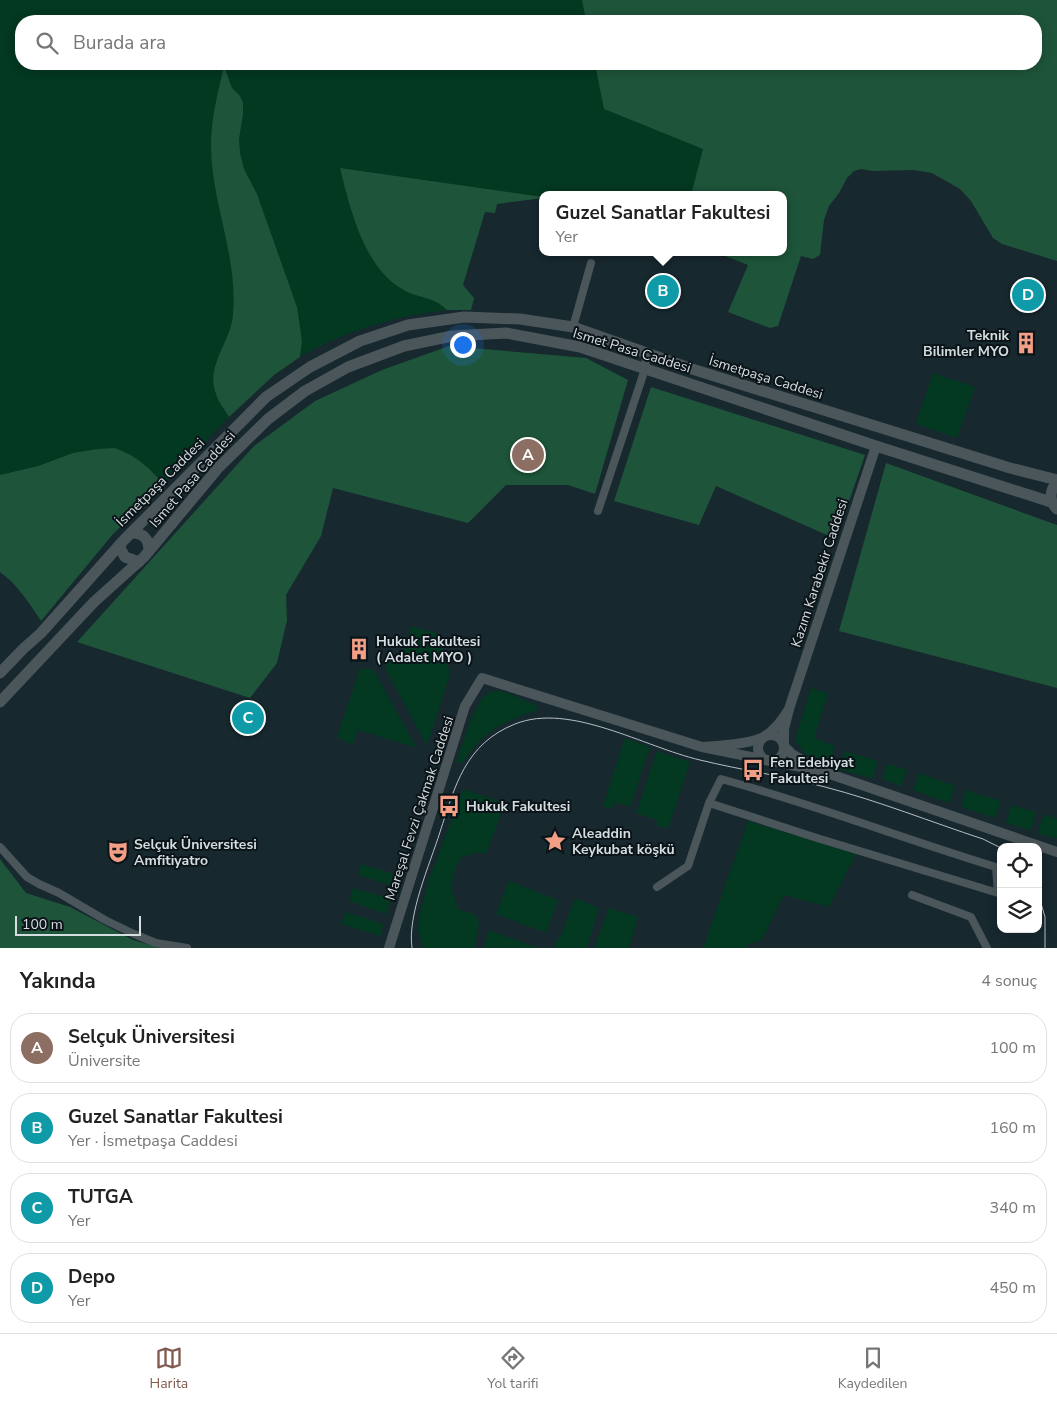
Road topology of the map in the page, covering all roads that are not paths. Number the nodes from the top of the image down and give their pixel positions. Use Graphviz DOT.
graph roads {
  1 [pos="591,263"];
  2 [pos="573,327"];
  3 [pos="646,353"];
  4 [pos="645,369"];
  5 [pos="876,446"];
  6 [pos="1057,481"];
  7 [pos="1054,506"];
  8 [pos="598,511"];
  9 [pos="131,533"];
  10 [pos="120,543"];
  11 [pos="149,551"];
  12 [pos="139,562"];
  13 [pos="41,633"];
  14 [pos="50,650"];
  15 [pos="0,673"];
  16 [pos="0,702"];
  17 [pos="789,709"];
  18 [pos="764,737"];
  19 [pos="784,746"];
  20 [pos="702,747"];
  21 [pos="768,761"];
  22 [pos="821,771"];
  23 [pos="708,803"];
  24 [pos="0,847"];
  25 [pos="1057,852"];
  26 [pos="657,887"];
  27 [pos="912,895"];
  28 [pos="187,948"];
  29 [pos="389,948"];
  30 [pos="987,948"];
  1 -- 2 [label="street"];
  2 -- 3 [label="main road, İsmetpaşa Caddesi"];
  2 -- 9 [label="main road, İsmetpaşa Caddesi"];
  3 -- 4 [label="street"];
  3 -- 6 [label="main road, İsmetpaşa Caddesi"];
  4 -- 5 [label="main road, Ismet Pasa Caddesi"];
  4 -- 8 [label="street"];
  4 -- 11 [label="main road, Ismet Pasa Caddesi"];
  5 -- 7 [label="main road, Ismet Pasa Caddesi"];
  5 -- 17 [label="street, Kazım Karabekir Caddesi"];
  6 -- 7 [label="main road"];
  9 -- 10 [label="main road, İsmetpaşa Caddesi"];
  9 -- 11 [label="main road"];
  10 -- 12 [label="main road"];
  10 -- 13 [label="main road, İsmetpaşa Caddesi"];
  11 -- 12 [label="main road, Ismet Pasa Caddesi"];
  12 -- 14 [label="main road, Ismet Pasa Caddesi"];
  13 -- 14 [label="street"];
  13 -- 15 [label="main road, İsmetpaşa Caddesi"];
  14 -- 16 [label="main road, Ismet Pasa Caddesi"];
  17 -- 18 [label="street"];
  17 -- 19 [label="street"];
  18 -- 19 [label="street"];
  18 -- 20 [label="street"];
  18 -- 21 [label="street"];
  19 -- 21 [label="street"];
  19 -- 22 [label="street"];
  20 -- 21 [label="street"];
  20 -- 29 [label="street, Mareşal Fevzi Çakmak Caddesi"];
  21 -- 22 [label="street"];
  22 -- 25 [label="street"];
  23 -- 23 [label="street"];
  23 -- 26 [label="street"];
  24 -- 28 [label="street"];
  27 -- 30 [label="street"];
}
